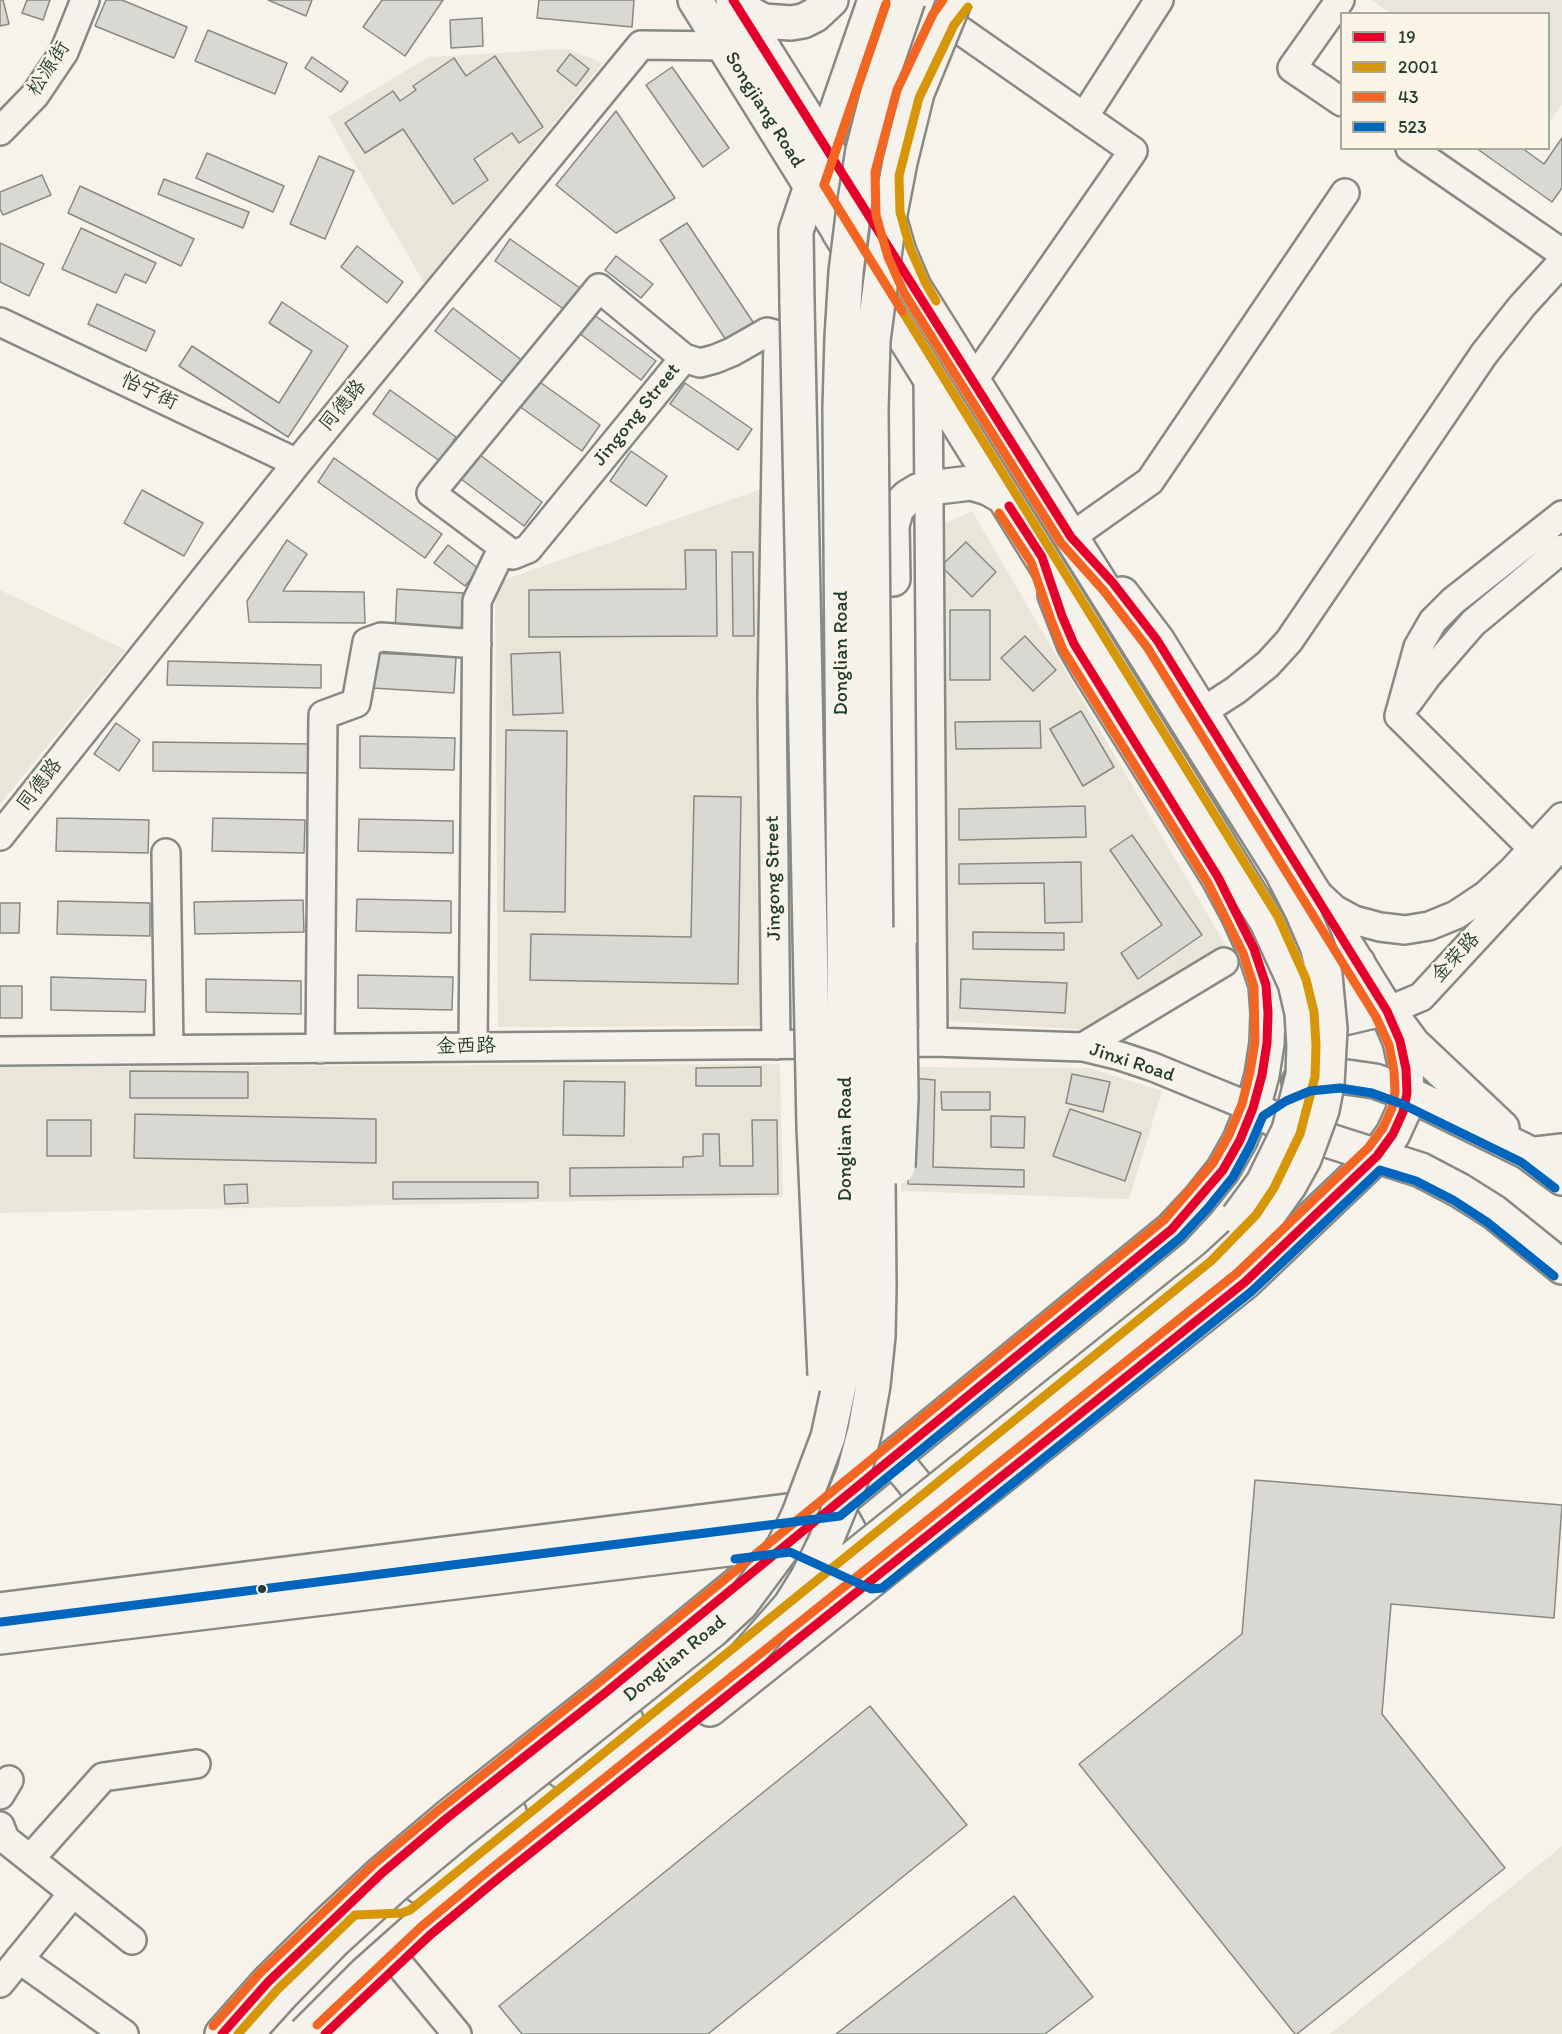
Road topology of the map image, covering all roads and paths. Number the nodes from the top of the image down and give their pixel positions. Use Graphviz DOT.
graph roads {
  1 [pos="85,0"];
  2 [pos="695,0"];
  3 [pos="734,0"];
  4 [pos="831,0"];
  5 [pos="875,0"];
  6 [pos="906,0"];
  7 [pos="1159,0"];
  8 [pos="1340,0"];
  9 [pos="946,5"];
  10 [pos="724,46"];
  11 [pos="1340,101"];
  12 [pos="1084,117"];
  13 [pos="0,131"];
  14 [pos="825,146"];
  15 [pos="1413,150"];
  16 [pos="848,183"];
  17 [pos="811,186"];
  18 [pos="1345,193"];
  19 [pos="837,228"];
  20 [pos="1562,253"];
  21 [pos="1562,262"];
  22 [pos="914,287"];
  23 [pos="0,322"];
  24 [pos="684,358"];
  25 [pos="928,375"];
  26 [pos="973,381"];
  27 [pos="297,463"];
  28 [pos="929,488"];
  29 [pos="1004,497"];
  30 [pos="1562,515"];
  31 [pos="1071,537"];
  32 [pos="503,547"];
  33 [pos="1562,549"];
  34 [pos="1042,557"];
  35 [pos="477,644"];
  36 [pos="1202,712"];
  37 [pos="1399,716"];
  38 [pos="1562,817"];
  39 [pos="0,836"];
  40 [pos="1562,845"];
  41 [pos="1532,848"];
  42 [pos="166,854"];
  43 [pos="1313,890"];
  44 [pos="1224,962"];
  45 [pos="1358,963"];
  46 [pos="1266,985"];
  47 [pos="1421,997"];
  48 [pos="1387,1011"];
  49 [pos="1323,1026"];
  50 [pos="933,1042"];
  51 [pos="1413,1044"];
  52 [pos="776,1045"];
  53 [pos="473,1047"];
  54 [pos="1083,1047"];
  55 [pos="169,1049"];
  56 [pos="320,1049"];
  57 [pos="0,1051"];
  58 [pos="1407,1093"];
  59 [pos="1253,1107"];
  60 [pos="1562,1148"];
  61 [pos="1527,1152"];
  62 [pos="1377,1156"];
  63 [pos="1562,1178"];
  64 [pos="1562,1267"];
  65 [pos="878,1336"];
  66 [pos="893,1457"];
  67 [pos="815,1474"];
  68 [pos="835,1505"];
  69 [pos="946,1521"];
  70 [pos="792,1540"];
  71 [pos="875,1578"];
  72 [pos="0,1610"];
  73 [pos="0,1637"];
  74 [pos="631,1726"];
  75 [pos="196,1764"];
  76 [pos="2,1837"];
  77 [pos="30,1859"];
  78 [pos="73,1893"];
  79 [pos="402,1901"];
  80 [pos="350,1903"];
  81 [pos="132,1940"];
  82 [pos="19,1959"];
  83 [pos="399,1964"];
  84 [pos="0,1983"];
  85 [pos="124,2034"];
  86 [pos="222,2034"];
  87 [pos="246,2034"];
  88 [pos="266,2034"];
  89 [pos="287,2034"];
  90 [pos="305,2034"];
  91 [pos="326,2034"];
  92 [pos="457,2034"];
  1 -- 13 [label="street, 松源街"];
  2 -- 10 [label="main road, Songjiang Road"];
  3 -- 4 [label="main road"];
  3 -- 14 [label="main road, Songjiang Road"];
  5 -- 14 [label="main road"];
  6 -- 16 [label="main road"];
  6 -- 67 [label="main road, Donglian Road, bridge"];
  7 -- 12 [label="street"];
  8 -- 11 [label="street"];
  9 -- 12 [label="street"];
  9 -- 22 [label="main road"];
  9 -- 65 [label="main road, Donglian Road, bridge"];
  10 -- 17 [label="main road, Songjiang Road"];
  10 -- 27 [label="street, 同德路"];
  12 -- 26 [label="street"];
  14 -- 16 [label="main road, Songjiang Road"];
  14 -- 17 [label="main road"];
  15 -- 20 [label="street"];
  16 -- 19 [label="main road"];
  16 -- 22 [label="main road, Songjiang Road"];
  17 -- 19 [label="main road, Songjiang Road"];
  17 -- 67 [label="main road, bridge"];
  18 -- 31 [label="street"];
  19 -- 25 [label="main road, Songjiang Road"];
  21 -- 36 [label="street"];
  22 -- 26 [label="main road, Songjiang Road"];
  23 -- 27 [label="street, 怡宁街"];
  24 -- 32 [label="street, Jingong Street"];
  24 -- 32 [label="street"];
  24 -- 52 [label="street, Jingong Street"];
  25 -- 28 [label="street"];
  25 -- 29 [label="main road, Songjiang Road"];
  26 -- 31 [label="main road, Songjiang Road"];
  27 -- 39 [label="street, 同德路"];
  28 -- 29 [label="main road"];
  28 -- 50 [label="street"];
  28 -- 65 [label="main road, bridge"];
  29 -- 34 [label="main road, Songjiang Road"];
  30 -- 37 [label="street"];
  31 -- 36 [label="main road"];
  31 -- 74 [label="main road, Songjiang Road, bridge"];
  32 -- 35 [label="street"];
  33 -- 37 [label="street"];
  34 -- 46 [label="main road"];
  34 -- 74 [label="main road, Songjiang Road, bridge"];
  35 -- 53 [label="street"];
  35 -- 56 [label="street"];
  36 -- 43 [label="main road"];
  37 -- 41 [label="street"];
  38 -- 41 [label="street, 金荣路"];
  40 -- 47 [label="street, 金荣路"];
  41 -- 43 [label="street, 金荣路"];
  42 -- 55 [label="street"];
  43 -- 45 [label="main road"];
  44 -- 54 [label="street"];
  45 -- 48 [label="main road"];
  45 -- 49 [label="main road"];
  46 -- 49 [label="main road"];
  46 -- 59 [label="main road"];
  47 -- 48 [label="street, 金荣路"];
  47 -- 51 [label="street"];
  48 -- 49 [label="street, 金荣路"];
  48 -- 51 [label="main road"];
  48 -- 58 [label="main road"];
  50 -- 52 [label="street, 金西路"];
  50 -- 54 [label="street, Jinxi Road"];
  51 -- 58 [label="street"];
  51 -- 61 [label="main road"];
  52 -- 53 [label="street, 金西路"];
  53 -- 56 [label="street, 金西路"];
  54 -- 59 [label="street, Jinxi Road"];
  55 -- 56 [label="street, 金西路"];
  55 -- 57 [label="street, 金西路"];
  58 -- 59 [label="main road"];
  58 -- 61 [label="main road"];
  58 -- 62 [label="main road"];
  59 -- 62 [label="main road"];
  59 -- 66 [label="main road"];
  60 -- 61 [label="street"];
  61 -- 63 [label="main road"];
  62 -- 64 [label="main road"];
  62 -- 69 [label="main road"];
  65 -- 90 [label="main road, Donglian Road, bridge"];
  66 -- 68 [label="main road"];
  66 -- 69 [label="main road"];
  67 -- 87 [label="main road, Donglian Road, bridge"];
  68 -- 70 [label="main road"];
  68 -- 71 [label="main road"];
  68 -- 72 [label="main road"];
  69 -- 71 [label="main road"];
  70 -- 71 [label="main road"];
  70 -- 73 [label="main road"];
  70 -- 80 [label="main road"];
  71 -- 83 [label="main road"];
  74 -- 79 [label="main road"];
  74 -- 89 [label="main road"];
  75 -- 77 [label="street"];
  76 -- 77 [label="street"];
  77 -- 78 [label="street"];
  78 -- 81 [label="street"];
  78 -- 82 [label="street"];
  79 -- 80 [label="main road"];
  79 -- 88 [label="main road"];
  80 -- 86 [label="main road"];
  82 -- 84 [label="street"];
  82 -- 85 [label="street"];
  83 -- 91 [label="main road"];
  83 -- 92 [label="street"];
}
